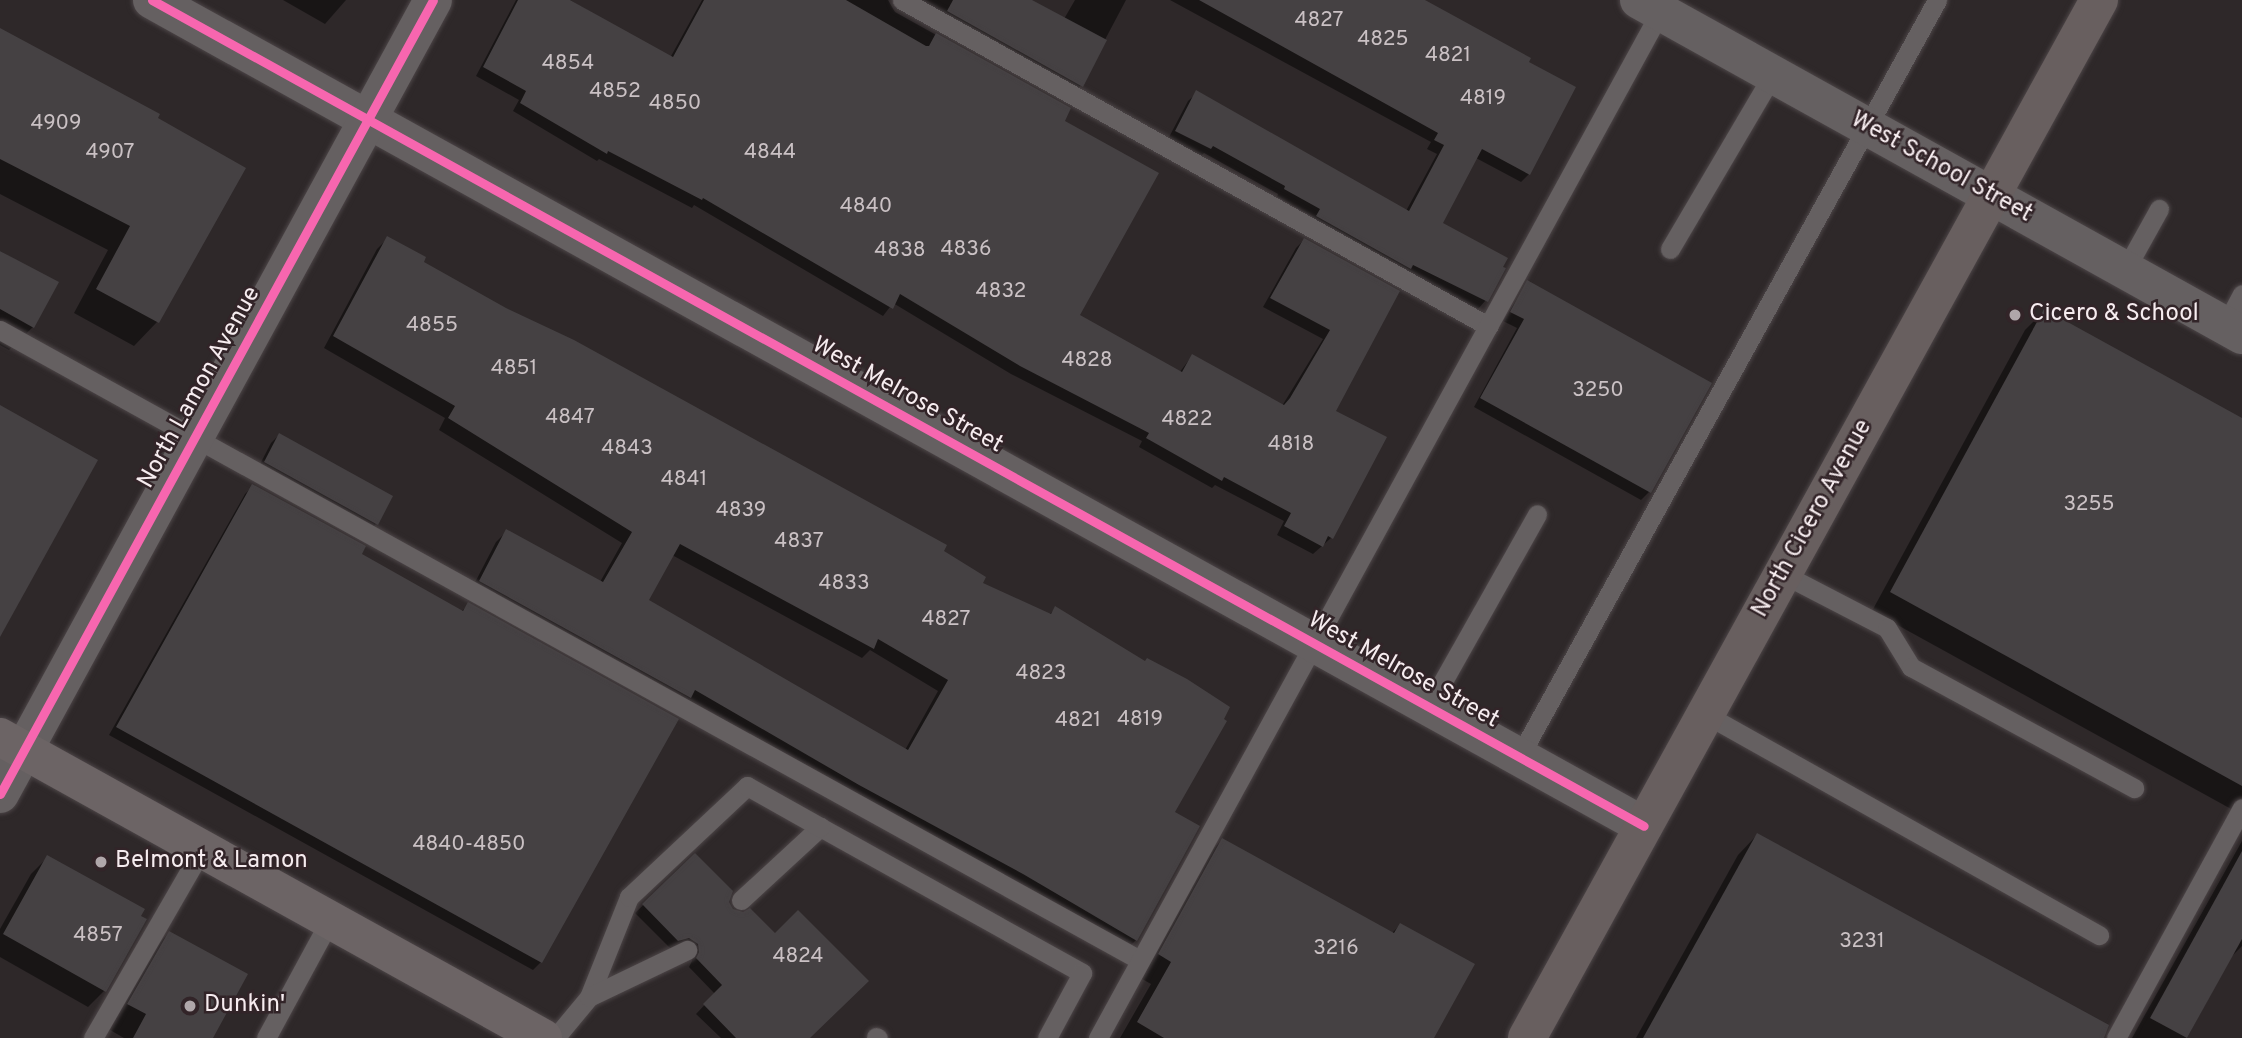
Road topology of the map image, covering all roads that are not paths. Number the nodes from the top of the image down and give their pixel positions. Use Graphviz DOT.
graph roads {
  1 [pos="152,0"];
  2 [pos="433,0"];
  3 [pos="902,0"];
  4 [pos="1937,0"];
  5 [pos="2099,0"];
  6 [pos="1656,4"];
  7 [pos="1773,74"];
  8 [pos="368,119"];
  9 [pos="1866,125"];
  10 [pos="1991,196"];
  11 [pos="2160,209"];
  12 [pos="1670,249"];
  13 [pos="2125,270"];
  14 [pos="2236,318"];
  15 [pos="1488,326"];
  16 [pos="0,330"];
  17 [pos="195,438"];
  18 [pos="1537,514"];
  19 [pos="1783,574"];
  20 [pos="1314,644"];
  21 [pos="1429,706"];
  22 [pos="1705,714"];
  23 [pos="12,744"];
  24 [pos="1520,757"];
  25 [pos="2134,788"];
  26 [pos="0,794"];
  27 [pos="2242,808"];
  28 [pos="1644,826"];
  29 [pos="820,827"];
  30 [pos="202,849"];
  31 [pos="741,900"];
  32 [pos="330,920"];
  33 [pos="2099,935"];
  34 [pos="687,950"];
  35 [pos="1140,961"];
  36 [pos="589,997"];
  37 [pos="540,1037"];
  38 [pos="93,1038"];
  39 [pos="266,1038"];
  40 [pos="1047,1038"];
  41 [pos="1098,1038"];
  42 [pos="1527,1038"];
  43 [pos="2116,1038"];
  1 -- 8 [label="street, West Melrose Street"];
  2 -- 8 [label="street, North Lamon Avenue"];
  3 -- 15 [label="lane"];
  4 -- 9 [label="lane"];
  5 -- 10 [label="main road, North Cicero Avenue"];
  6 -- 7 [label="street, West School Street"];
  6 -- 15 [label="lane"];
  7 -- 9 [label="street, West School Street"];
  7 -- 12 [label="lane"];
  8 -- 17 [label="street, North Lamon Avenue"];
  8 -- 20 [label="street, West Melrose Street"];
  9 -- 10 [label="street, West School Street"];
  9 -- 24 [label="lane"];
  10 -- 13 [label="street, West School Street"];
  10 -- 19 [label="main road, North Cicero Avenue"];
  11 -- 13 [label="lane"];
  13 -- 14 [label="street, West School Street"];
  15 -- 20 [label="lane"];
  16 -- 17 [label="lane"];
  17 -- 23 [label="street, North Lamon Avenue"];
  17 -- 35 [label="lane"];
  18 -- 21 [label="lane"];
  19 -- 22 [label="main road, North Cicero Avenue"];
  19 -- 25 [label="lane"];
  20 -- 21 [label="street, West Melrose Street"];
  20 -- 35 [label="lane"];
  21 -- 24 [label="street, West Melrose Street"];
  22 -- 28 [label="main road, North Cicero Avenue"];
  22 -- 33 [label="lane"];
  23 -- 26 [label="street, North Lamon Avenue"];
  23 -- 30 [label="main road"];
  24 -- 28 [label="street, West Melrose Street"];
  27 -- 43 [label="lane"];
  28 -- 42 [label="main road, North Cicero Avenue"];
  29 -- 31 [label="lane"];
  29 -- 36 [label="lane"];
  29 -- 40 [label="lane"];
  30 -- 32 [label="main road"];
  30 -- 38 [label="lane"];
  32 -- 37 [label="main road"];
  32 -- 39 [label="lane"];
  34 -- 36 [label="lane"];
  35 -- 41 [label="lane"];
  36 -- 37 [label="lane"];
}
